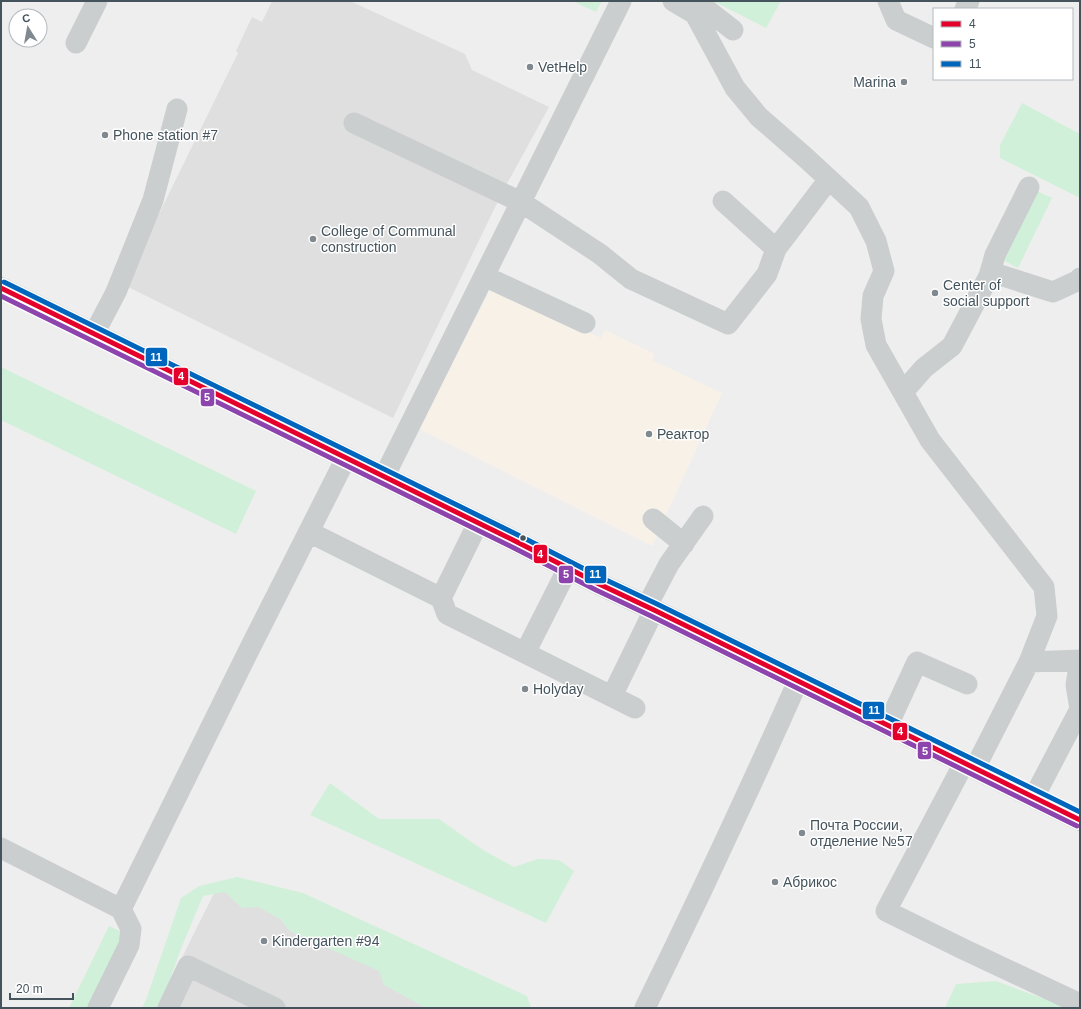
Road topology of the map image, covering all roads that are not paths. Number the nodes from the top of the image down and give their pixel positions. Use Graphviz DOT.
graph roads {
  1 [pos="97,1"];
  2 [pos="621,1"];
  3 [pos="673,1"];
  4 [pos="888,1"];
  5 [pos="695,14"];
  6 [pos="733,30"];
  7 [pos="933,38"];
  8 [pos="76,43"];
  9 [pos="177,109"];
  10 [pos="354,123"];
  11 [pos="829,179"];
  12 [pos="1029,187"];
  13 [pos="521,202"];
  14 [pos="723,202"];
  15 [pos="776,249"];
  16 [pos="484,276"];
  17 [pos="989,276"];
  18 [pos="1080,278"];
  19 [pos="1,288"];
  20 [pos="585,323"];
  21 [pos="94,334"];
  22 [pos="903,392"];
  23 [pos="346,458"];
  24 [pos="384,477"];
  25 [pos="703,516"];
  26 [pos="653,519"];
  27 [pos="478,523"];
  28 [pos="309,532"];
  29 [pos="684,544"];
  30 [pos="568,568"];
  31 [pos="441,598"];
  32 [pos="650,608"];
  33 [pos="525,653"];
  34 [pos="1080,660"];
  35 [pos="1029,662"];
  36 [pos="798,681"];
  37 [pos="967,684"];
  38 [pos="612,696"];
  39 [pos="635,708"];
  40 [pos="1080,709"];
  41 [pos="888,725"];
  42 [pos="970,765"];
  43 [pos="1034,797"];
  44 [pos="1080,820"];
  45 [pos="1,848"];
  46 [pos="121,909"];
  47 [pos="1080,1004"];
  48 [pos="98,1008"];
  49 [pos="168,1008"];
  50 [pos="276,1008"];
  51 [pos="645,1008"];
  1 -- 8 [label="street"];
  2 -- 13 [label="street"];
  3 -- 5 [label="street"];
  4 -- 7 [label="street"];
  5 -- 6 [label="street"];
  5 -- 11 [label="street"];
  9 -- 21 [label="street"];
  10 -- 13 [label="street"];
  11 -- 15 [label="street"];
  11 -- 22 [label="street"];
  12 -- 17 [label="street"];
  13 -- 15 [label="street"];
  13 -- 16 [label="street"];
  14 -- 15 [label="street"];
  16 -- 20 [label="street"];
  16 -- 24 [label="street"];
  17 -- 18 [label="street"];
  17 -- 22 [label="street"];
  19 -- 21 [label="main road"];
  21 -- 23 [label="main road"];
  22 -- 35 [label="street"];
  23 -- 24 [label="main road"];
  23 -- 28 [label="street"];
  24 -- 27 [label="main road"];
  25 -- 29 [label="street"];
  26 -- 29 [label="street"];
  27 -- 30 [label="main road"];
  27 -- 31 [label="street"];
  28 -- 31 [label="street"];
  28 -- 46 [label="street"];
  29 -- 32 [label="street"];
  30 -- 32 [label="main road"];
  30 -- 33 [label="street"];
  31 -- 33 [label="street"];
  32 -- 36 [label="main road"];
  32 -- 38 [label="street"];
  33 -- 38 [label="street"];
  34 -- 35 [label="street"];
  34 -- 40 [label="street"];
  35 -- 42 [label="street"];
  36 -- 41 [label="main road"];
  36 -- 51 [label="street"];
  37 -- 41 [label="street"];
  38 -- 39 [label="street"];
  40 -- 43 [label="street"];
  41 -- 42 [label="main road"];
  42 -- 43 [label="main road"];
  42 -- 47 [label="street"];
  43 -- 44 [label="main road"];
  45 -- 46 [label="street"];
  46 -- 48 [label="street"];
  49 -- 50 [label="street"];
}
